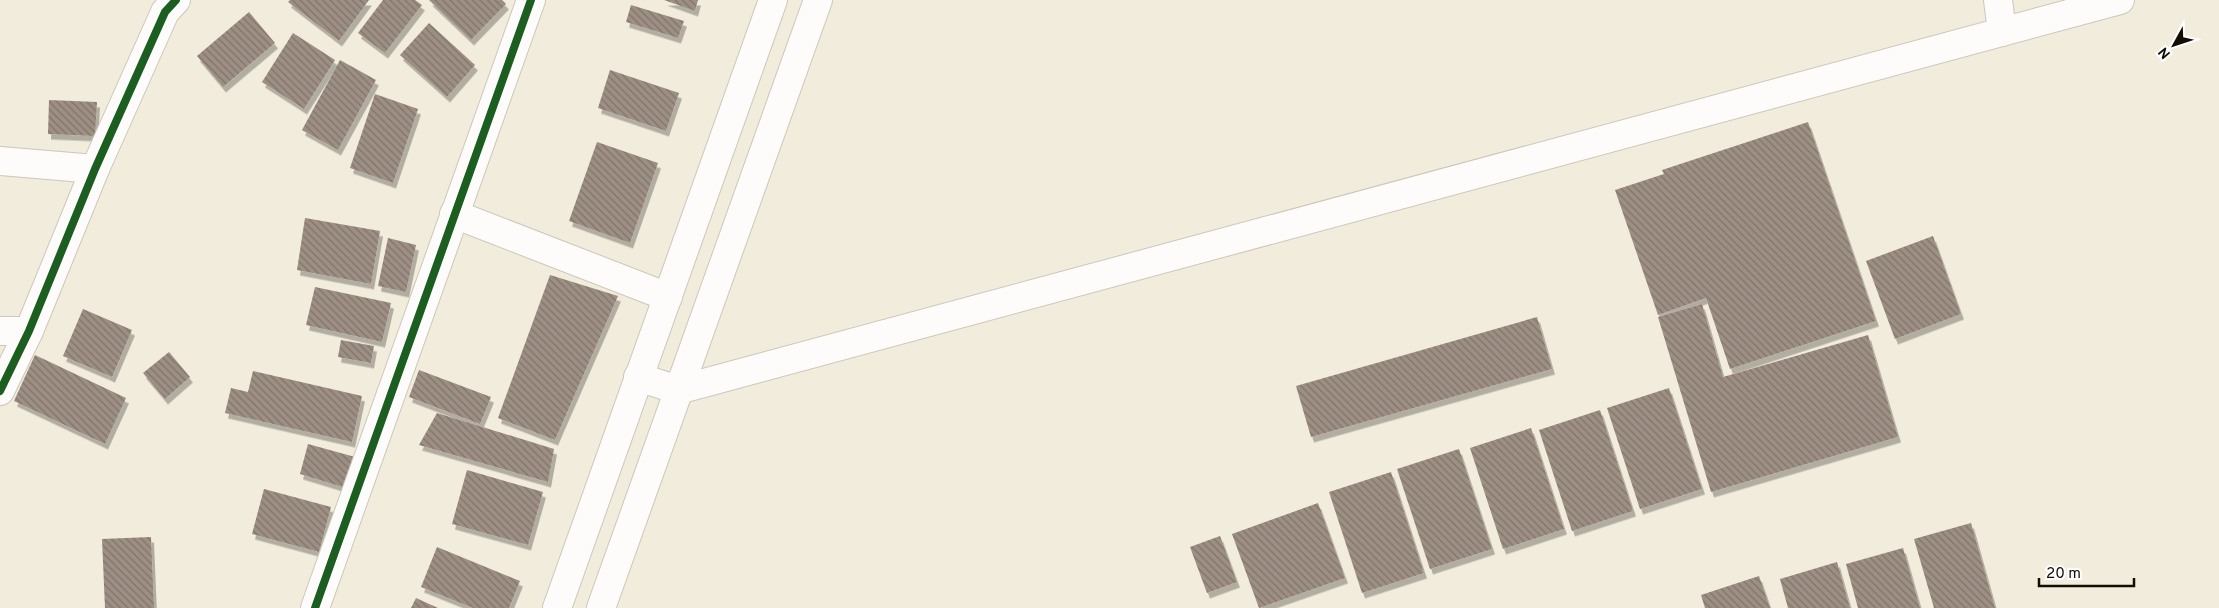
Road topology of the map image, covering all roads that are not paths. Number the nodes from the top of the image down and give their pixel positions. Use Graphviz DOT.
graph roads {
  1 [pos="531,0"];
  2 [pos="773,0"];
  3 [pos="818,0"];
  4 [pos="1998,0"];
  5 [pos="2120,0"];
  6 [pos="166,4"];
  7 [pos="2002,32"];
  8 [pos="0,161"];
  9 [pos="95,169"];
  10 [pos="454,214"];
  11 [pos="668,297"];
  12 [pos="29,330"];
  13 [pos="0,331"];
  14 [pos="638,377"];
  15 [pos="678,390"];
  16 [pos="0,391"];
  17 [pos="315,608"];
  18 [pos="557,608"];
  19 [pos="601,608"];
  1 -- 10 [label="main road"];
  2 -- 11 [label="main road"];
  3 -- 15 [label="main road"];
  4 -- 7 [label="main road"];
  5 -- 7 [label="main road"];
  6 -- 9 [label="main road"];
  7 -- 15 [label="main road"];
  8 -- 9 [label="main road"];
  9 -- 12 [label="main road"];
  10 -- 11 [label="main road"];
  10 -- 17 [label="main road"];
  11 -- 14 [label="main road"];
  12 -- 13 [label="main road"];
  12 -- 16 [label="main road"];
  14 -- 15 [label="main road"];
  14 -- 18 [label="main road"];
  15 -- 19 [label="main road"];
}
